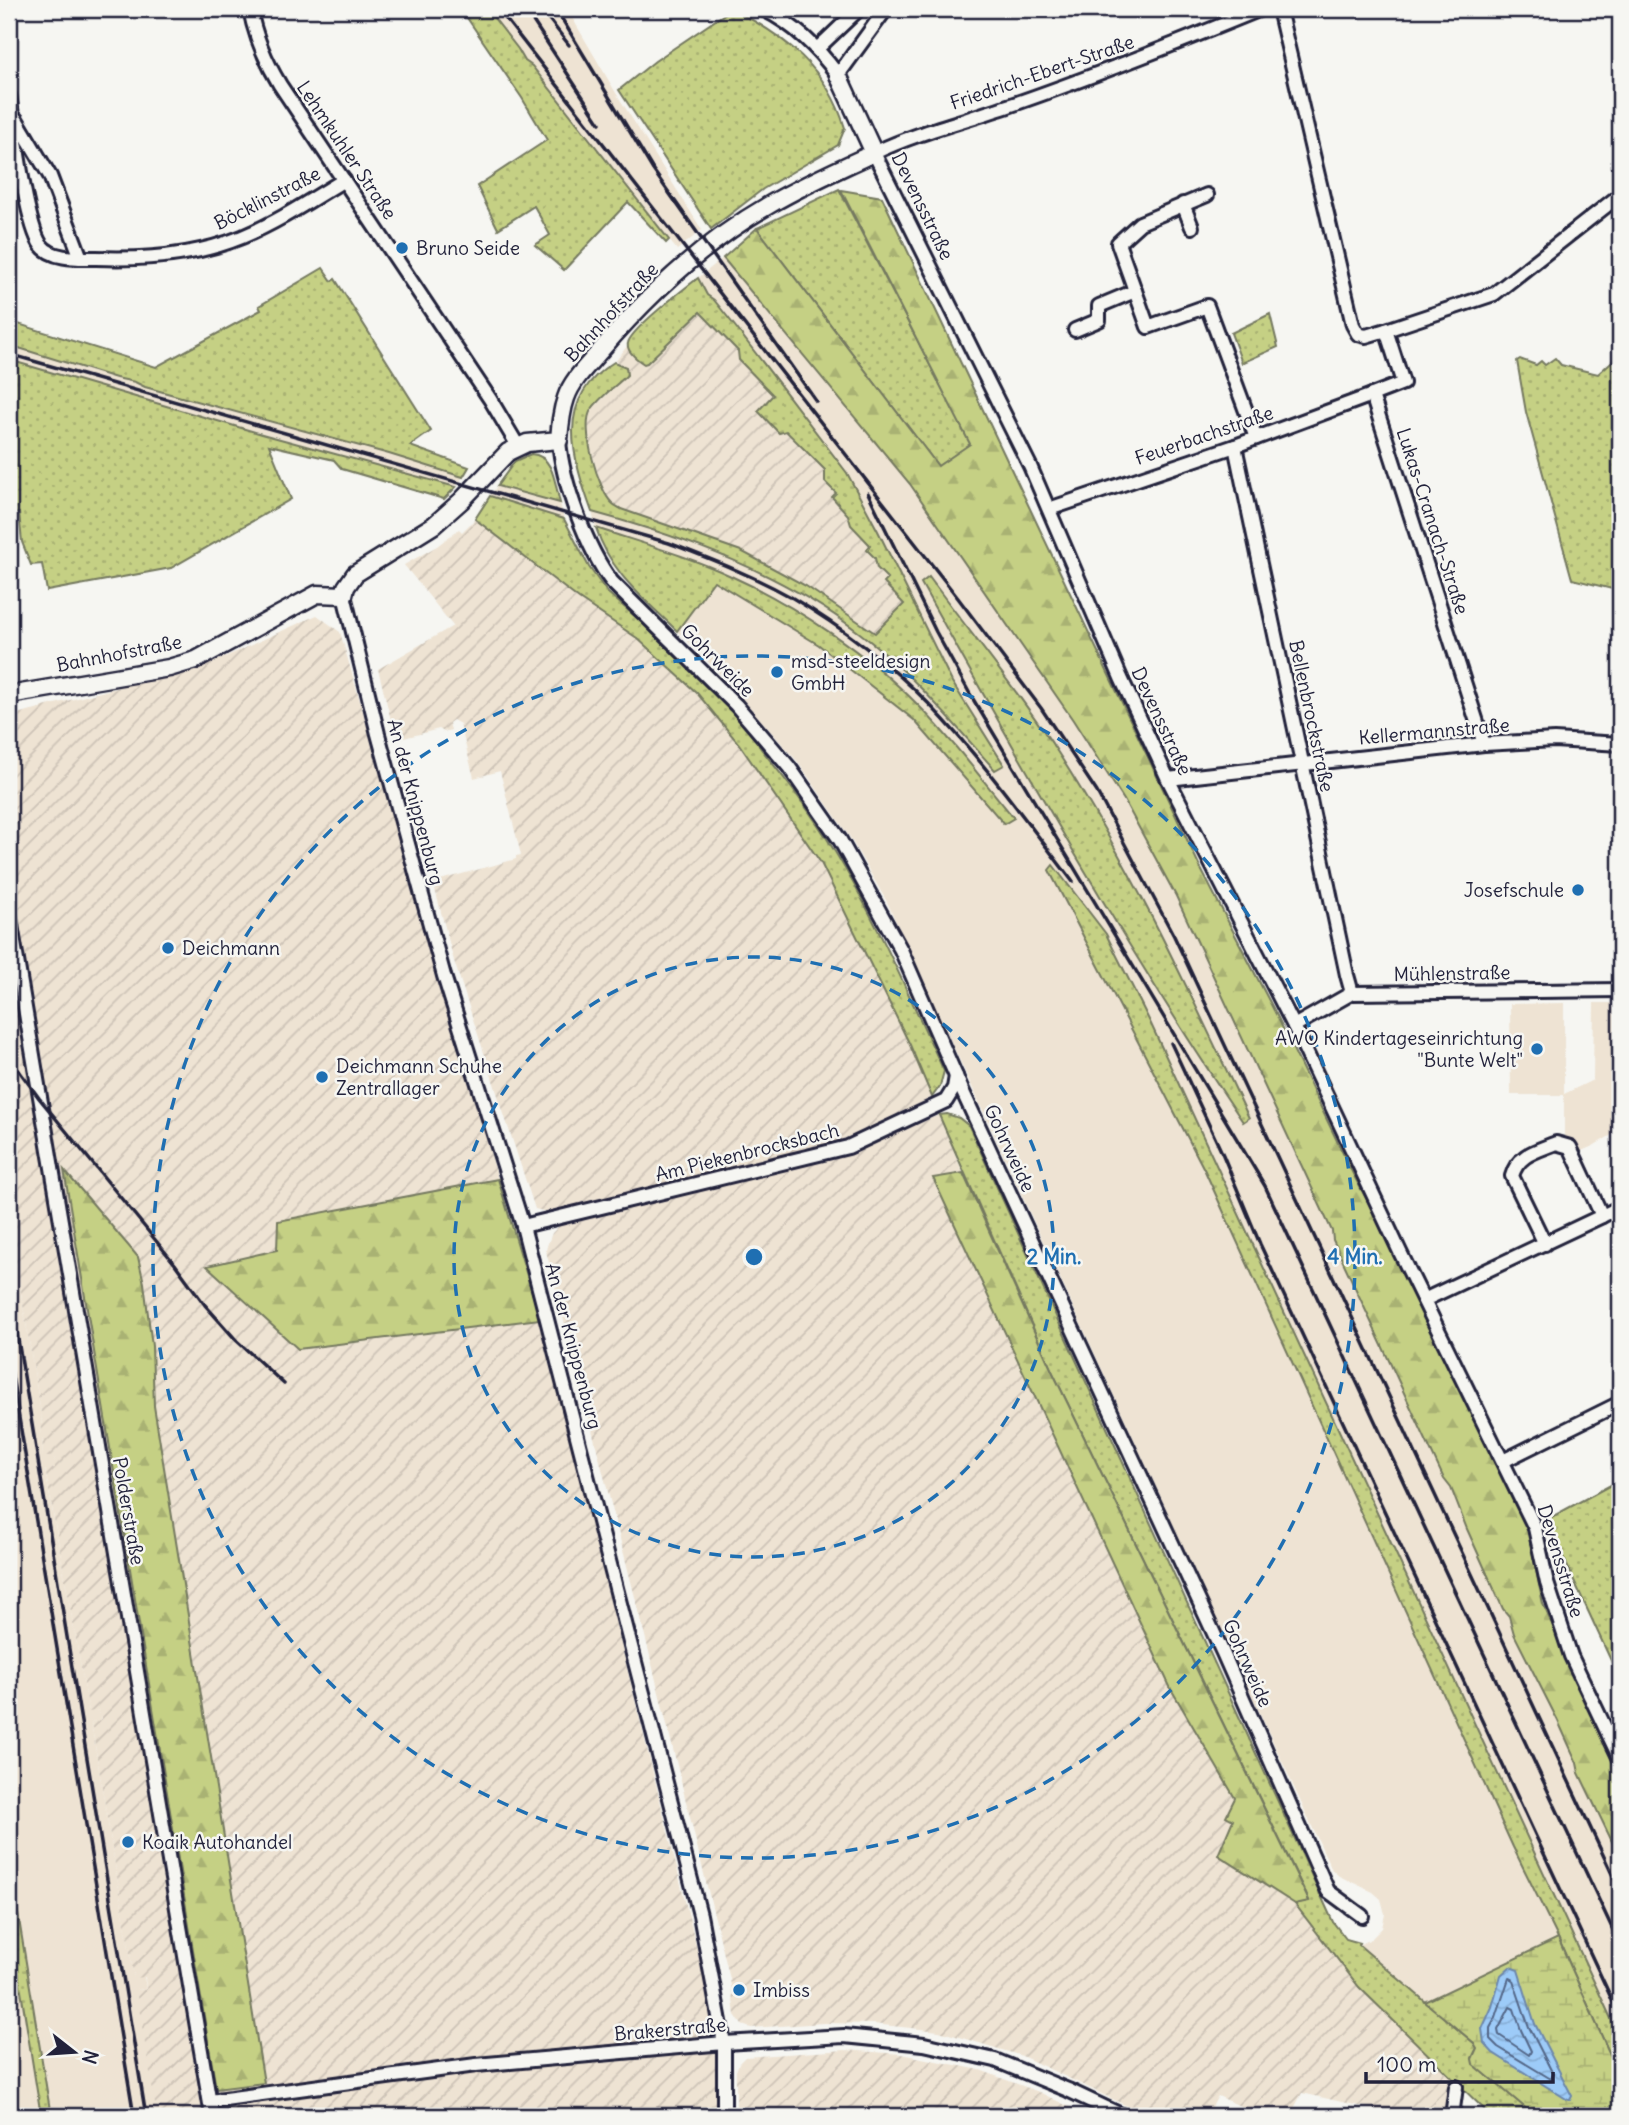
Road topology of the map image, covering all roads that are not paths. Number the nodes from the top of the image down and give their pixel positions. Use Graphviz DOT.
graph roads {
  1 [pos="250,9"];
  2 [pos="763,9"];
  3 [pos="859,9"];
  4 [pos="886,9"];
  5 [pos="1261,9"];
  6 [pos="1279,9"];
  7 [pos="817,49"];
  8 [pos="838,75"];
  9 [pos="9,95"];
  10 [pos="12,112"];
  11 [pos="874,153"];
  12 [pos="344,180"];
  13 [pos="1207,195"];
  14 [pos="1620,195"];
  15 [pos="1183,204"];
  16 [pos="1192,227"];
  17 [pos="81,258"];
  18 [pos="1135,291"];
  19 [pos="1075,330"];
  20 [pos="1385,330"];
  21 [pos="1372,395"];
  22 [pos="1255,438"];
  23 [pos="559,440"];
  24 [pos="518,446"];
  25 [pos="1234,446"];
  26 [pos="1049,509"];
  27 [pos="344,595"];
  28 [pos="9,695"];
  29 [pos="1484,744"];
  30 [pos="1620,744"];
  31 [pos="1302,764"];
  32 [pos="1168,779"];
  33 [pos="9,913"];
  34 [pos="1620,990"];
  35 [pos="1352,993"];
  36 [pos="1294,1027"];
  37 [pos="956,1075"];
  38 [pos="1620,1207"];
  39 [pos="1602,1216"];
  40 [pos="523,1226"];
  41 [pos="1545,1244"];
  42 [pos="1424,1300"];
  43 [pos="1620,1403"];
  44 [pos="1503,1461"];
  45 [pos="1620,1759"];
  46 [pos="1362,1916"];
  47 [pos="724,2043"];
  48 [pos="1456,2087"];
  49 [pos="210,2101"];
  50 [pos="212,2116"];
  51 [pos="724,2116"];
  52 [pos="1123,2116"];
  53 [pos="1452,2116"];
  1 -- 12 [label="street, Lehmkuhler Straße"];
  2 -- 7 [label="street"];
  3 -- 7 [label="street"];
  4 -- 8 [label="street"];
  5 -- 11 [label="street, Friedrich-Ebert-Straße"];
  6 -- 20 [label="street"];
  7 -- 8 [label="street"];
  8 -- 11 [label="street"];
  9 -- 10 [label="street, Böcklinstraße"];
  10 -- 17 [label="street, Böcklinstraße"];
  10 -- 17 [label="street, Böcklinstraße"];
  11 -- 23 [label="street, Bahnhofstraße"];
  11 -- 26 [label="street, Devensstraße"];
  12 -- 17 [label="street, Böcklinstraße"];
  12 -- 24 [label="street, Lehmkuhler Straße"];
  13 -- 15 [label="street"];
  14 -- 20 [label="street"];
  15 -- 16 [label="street"];
  15 -- 18 [label="street"];
  18 -- 19 [label="street"];
  18 -- 22 [label="street"];
  20 -- 21 [label="street"];
  21 -- 22 [label="street, Feuerbachstraße"];
  21 -- 29 [label="street, Lukas-Cranach-Straße"];
  22 -- 25 [label="street, Feuerbachstraße"];
  23 -- 24 [label="street"];
  23 -- 37 [label="street, Gohrweide"];
  24 -- 27 [label="street"];
  25 -- 26 [label="street, Feuerbachstraße"];
  25 -- 31 [label="street, Bellenbrockstraße"];
  26 -- 32 [label="street, Devensstraße"];
  27 -- 28 [label="street, Bahnhofstraße"];
  27 -- 40 [label="street, An der Knippenburg"];
  29 -- 30 [label="street, Kellermannstraße"];
  29 -- 31 [label="street, Kellermannstraße"];
  31 -- 32 [label="street, Kellermannstraße"];
  31 -- 35 [label="street, Bellenbrockstraße"];
  32 -- 36 [label="street, Devensstraße"];
  33 -- 49 [label="street, Polderstraße"];
  34 -- 35 [label="street, Mühlenstraße"];
  35 -- 36 [label="street, Mühlenstraße"];
  36 -- 42 [label="street, Devensstraße"];
  37 -- 40 [label="street, Am Piekenbrocksbach"];
  37 -- 46 [label="street, Gohrweide"];
  38 -- 39 [label="street"];
  39 -- 41 [label="street"];
  39 -- 41 [label="street"];
  40 -- 47 [label="street, An der Knippenburg"];
  41 -- 42 [label="street"];
  42 -- 44 [label="street, Devensstraße"];
  43 -- 44 [label="street"];
  44 -- 45 [label="street, Devensstraße"];
  47 -- 49 [label="street, Brakerstraße"];
  47 -- 51 [label="street, An der Knippenburg"];
  47 -- 52 [label="street, Brakerstraße"];
  48 -- 53 [label="street"];
  49 -- 50 [label="street, Polderstraße"];
}
